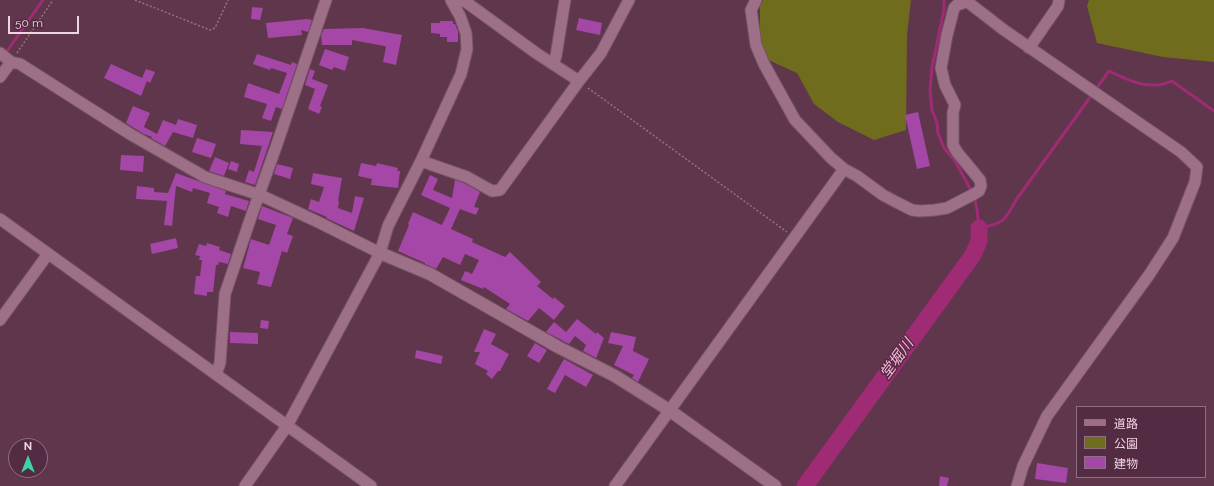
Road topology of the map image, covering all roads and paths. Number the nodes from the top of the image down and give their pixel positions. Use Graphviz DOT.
graph roads {
  1 [pos="53,0"];
  2 [pos="135,0"];
  3 [pos="228,0"];
  4 [pos="326,0"];
  5 [pos="451,0"];
  6 [pos="460,0"];
  7 [pos="565,0"];
  8 [pos="629,0"];
  9 [pos="756,0"];
  10 [pos="1059,0"];
  11 [pos="1029,48"];
  12 [pos="5,57"];
  13 [pos="553,64"];
  14 [pos="0,77"];
  15 [pos="578,81"];
  16 [pos="421,161"];
  17 [pos="844,169"];
  18 [pos="260,195"];
  19 [pos="0,218"];
  20 [pos="795,238"];
  21 [pos="380,253"];
  22 [pos="48,254"];
  23 [pos="0,320"];
  24 [pos="216,374"];
  25 [pos="669,410"];
  26 [pos="287,426"];
  27 [pos="245,486"];
  28 [pos="371,486"];
  29 [pos="615,486"];
  30 [pos="775,486"];
  31 [pos="1017,486"];
  1 -- 12 [label="path"];
  2 -- 3 [label="path"];
  4 -- 18 [label="street"];
  5 -- 16 [label="street"];
  6 -- 13 [label="street"];
  7 -- 13 [label="street"];
  8 -- 15 [label="street"];
  9 -- 17 [label="street"];
  10 -- 11 [label="street"];
  11 -- 17 [label="street"];
  11 -- 31 [label="street"];
  12 -- 14 [label="street"];
  12 -- 18 [label="street"];
  13 -- 15 [label="street"];
  15 -- 16 [label="street"];
  15 -- 20 [label="path"];
  16 -- 21 [label="street"];
  17 -- 20 [label="street"];
  18 -- 21 [label="street"];
  18 -- 24 [label="street"];
  19 -- 22 [label="street"];
  20 -- 25 [label="street"];
  21 -- 25 [label="street"];
  21 -- 26 [label="street"];
  22 -- 23 [label="street"];
  22 -- 24 [label="street"];
  24 -- 26 [label="street"];
  25 -- 29 [label="street"];
  25 -- 30 [label="street"];
  26 -- 27 [label="street"];
  26 -- 28 [label="street"];
}
